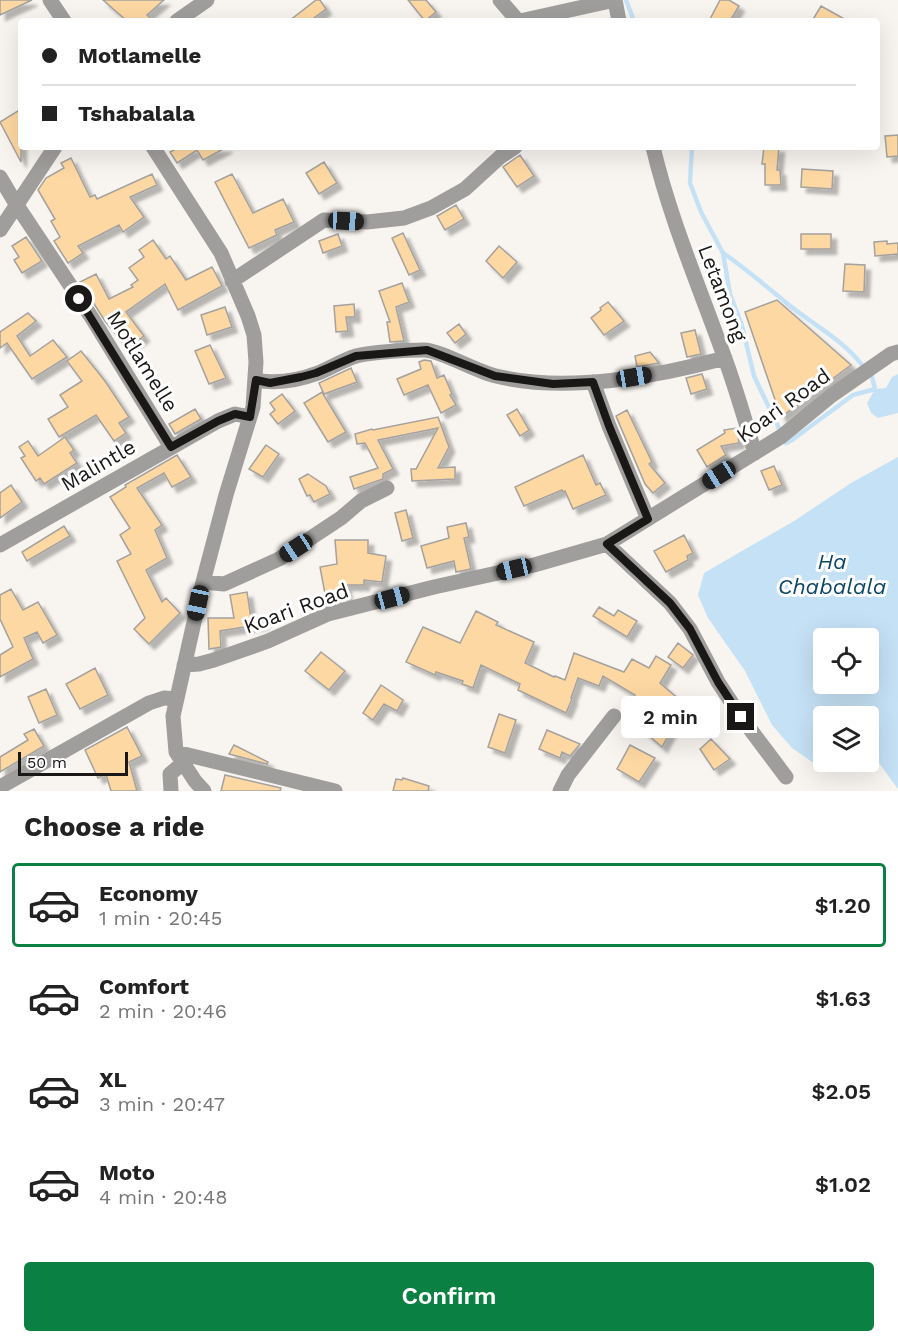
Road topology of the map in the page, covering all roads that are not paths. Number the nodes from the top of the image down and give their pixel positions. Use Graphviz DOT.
graph roads {
  1 [pos="50,0"];
  2 [pos="207,0"];
  3 [pos="500,0"];
  4 [pos="615,0"];
  5 [pos="579,3"];
  6 [pos="62,18"];
  7 [pos="181,18"];
  8 [pos="516,18"];
  9 [pos="529,18"];
  10 [pos="618,18"];
  11 [pos="53,150"];
  12 [pos="155,150"];
  13 [pos="510,150"];
  14 [pos="654,150"];
  15 [pos="0,177"];
  16 [pos="16,204"];
  17 [pos="0,230"];
  18 [pos="232,281"];
  19 [pos="898,352"];
  20 [pos="725,358"];
  21 [pos="256,380"];
  22 [pos="593,382"];
  23 [pos="250,417"];
  24 [pos="171,447"];
  25 [pos="755,453"];
  26 [pos="387,488"];
  27 [pos="648,519"];
  28 [pos="607,544"];
  29 [pos="0,545"];
  30 [pos="203,582"];
  31 [pos="184,664"];
  32 [pos="177,699"];
  33 [pos="614,716"];
  34 [pos="180,758"];
  35 [pos="786,777"];
  36 [pos="0,787"];
  37 [pos="171,791"];
  38 [pos="204,791"];
  39 [pos="335,791"];
  40 [pos="560,791"];
  1 -- 6 [label="street"];
  2 -- 7 [label="street"];
  3 -- 8 [label="street"];
  4 -- 5 [label="street"];
  4 -- 10 [label="street"];
  5 -- 9 [label="street"];
  11 -- 16 [label="street"];
  12 -- 18 [label="street"];
  13 -- 18 [label="street"];
  14 -- 20 [label="street, Letamong"];
  15 -- 16 [label="street, Motlamelle"];
  16 -- 17 [label="street"];
  16 -- 24 [label="street, Motlamelle"];
  18 -- 21 [label="street"];
  19 -- 25 [label="street, Koari Road"];
  20 -- 22 [label="street"];
  20 -- 25 [label="street, Letamong"];
  21 -- 22 [label="street"];
  21 -- 23 [label="street"];
  22 -- 27 [label="street"];
  23 -- 24 [label="street, Malintle"];
  23 -- 30 [label="street"];
  24 -- 29 [label="street, Malintle"];
  25 -- 27 [label="street, Koari Road"];
  26 -- 30 [label="street"];
  27 -- 28 [label="street, Koari Road"];
  28 -- 31 [label="street, Koari Road"];
  28 -- 35 [label="street"];
  30 -- 31 [label="street"];
  31 -- 32 [label="street"];
  32 -- 34 [label="street"];
  32 -- 36 [label="street"];
  33 -- 40 [label="street"];
  34 -- 37 [label="street"];
  34 -- 38 [label="street"];
  34 -- 39 [label="street"];
}
